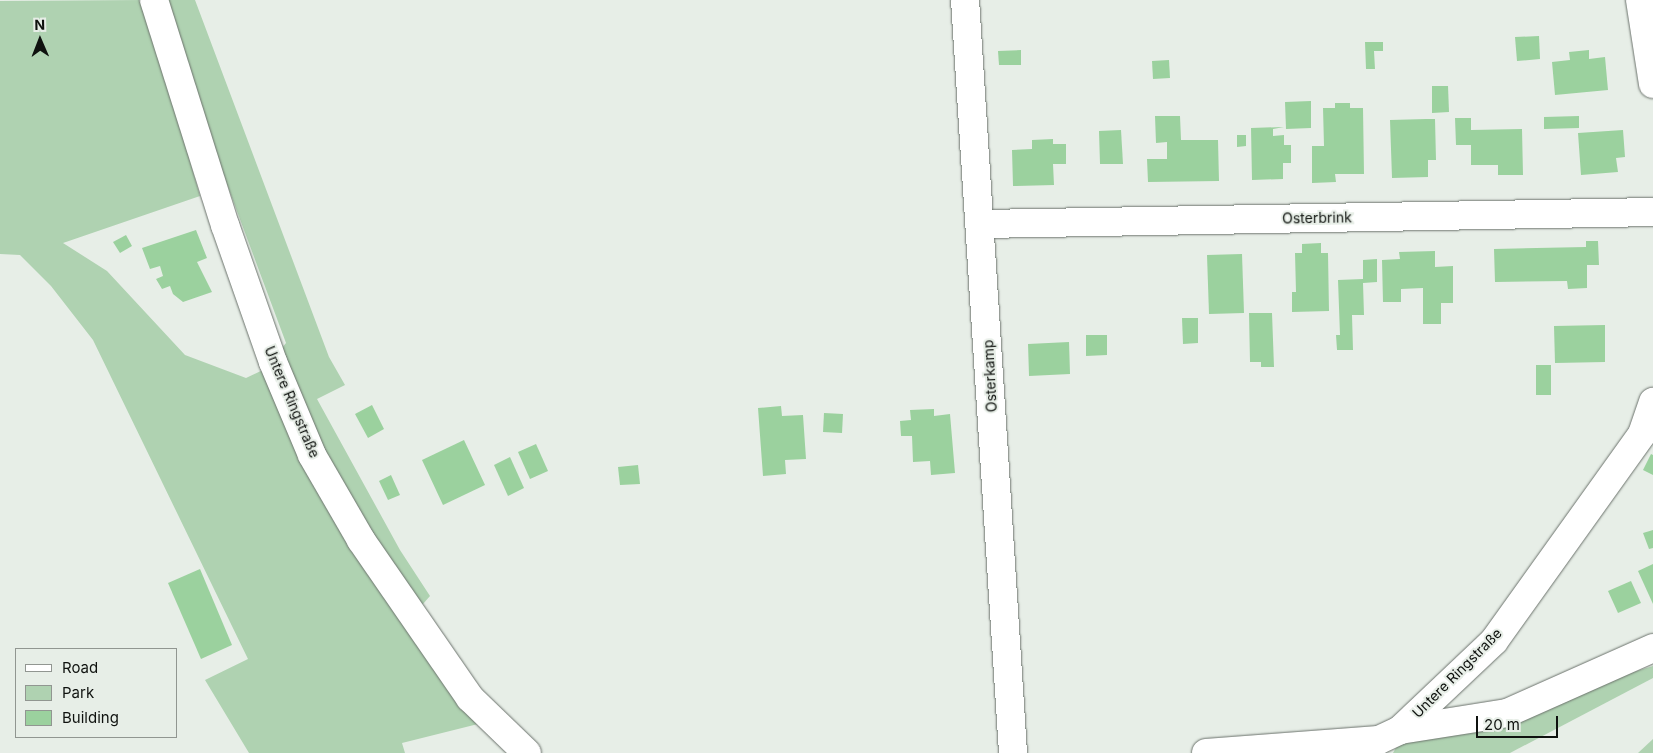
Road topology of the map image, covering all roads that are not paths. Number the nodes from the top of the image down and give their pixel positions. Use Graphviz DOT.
graph roads {
  1 [pos="154,0"];
  2 [pos="965,0"];
  3 [pos="1640,0"];
  4 [pos="1653,84"];
  5 [pos="1653,212"];
  6 [pos="982,224"];
  7 [pos="1653,402"];
  8 [pos="1653,648"];
  9 [pos="1400,730"];
  10 [pos="527,753"];
  11 [pos="1013,753"];
  12 [pos="1206,753"];
  1 -- 10 [label="street, Untere Ringstraße"];
  2 -- 6 [label="street, Osterkamp"];
  3 -- 4 [label="street"];
  5 -- 6 [label="street, Osterbrink"];
  6 -- 11 [label="street, Osterkamp"];
  7 -- 9 [label="street, Untere Ringstraße"];
  8 -- 9 [label="street"];
  9 -- 12 [label="street, Untere Ringstraße"];
}
